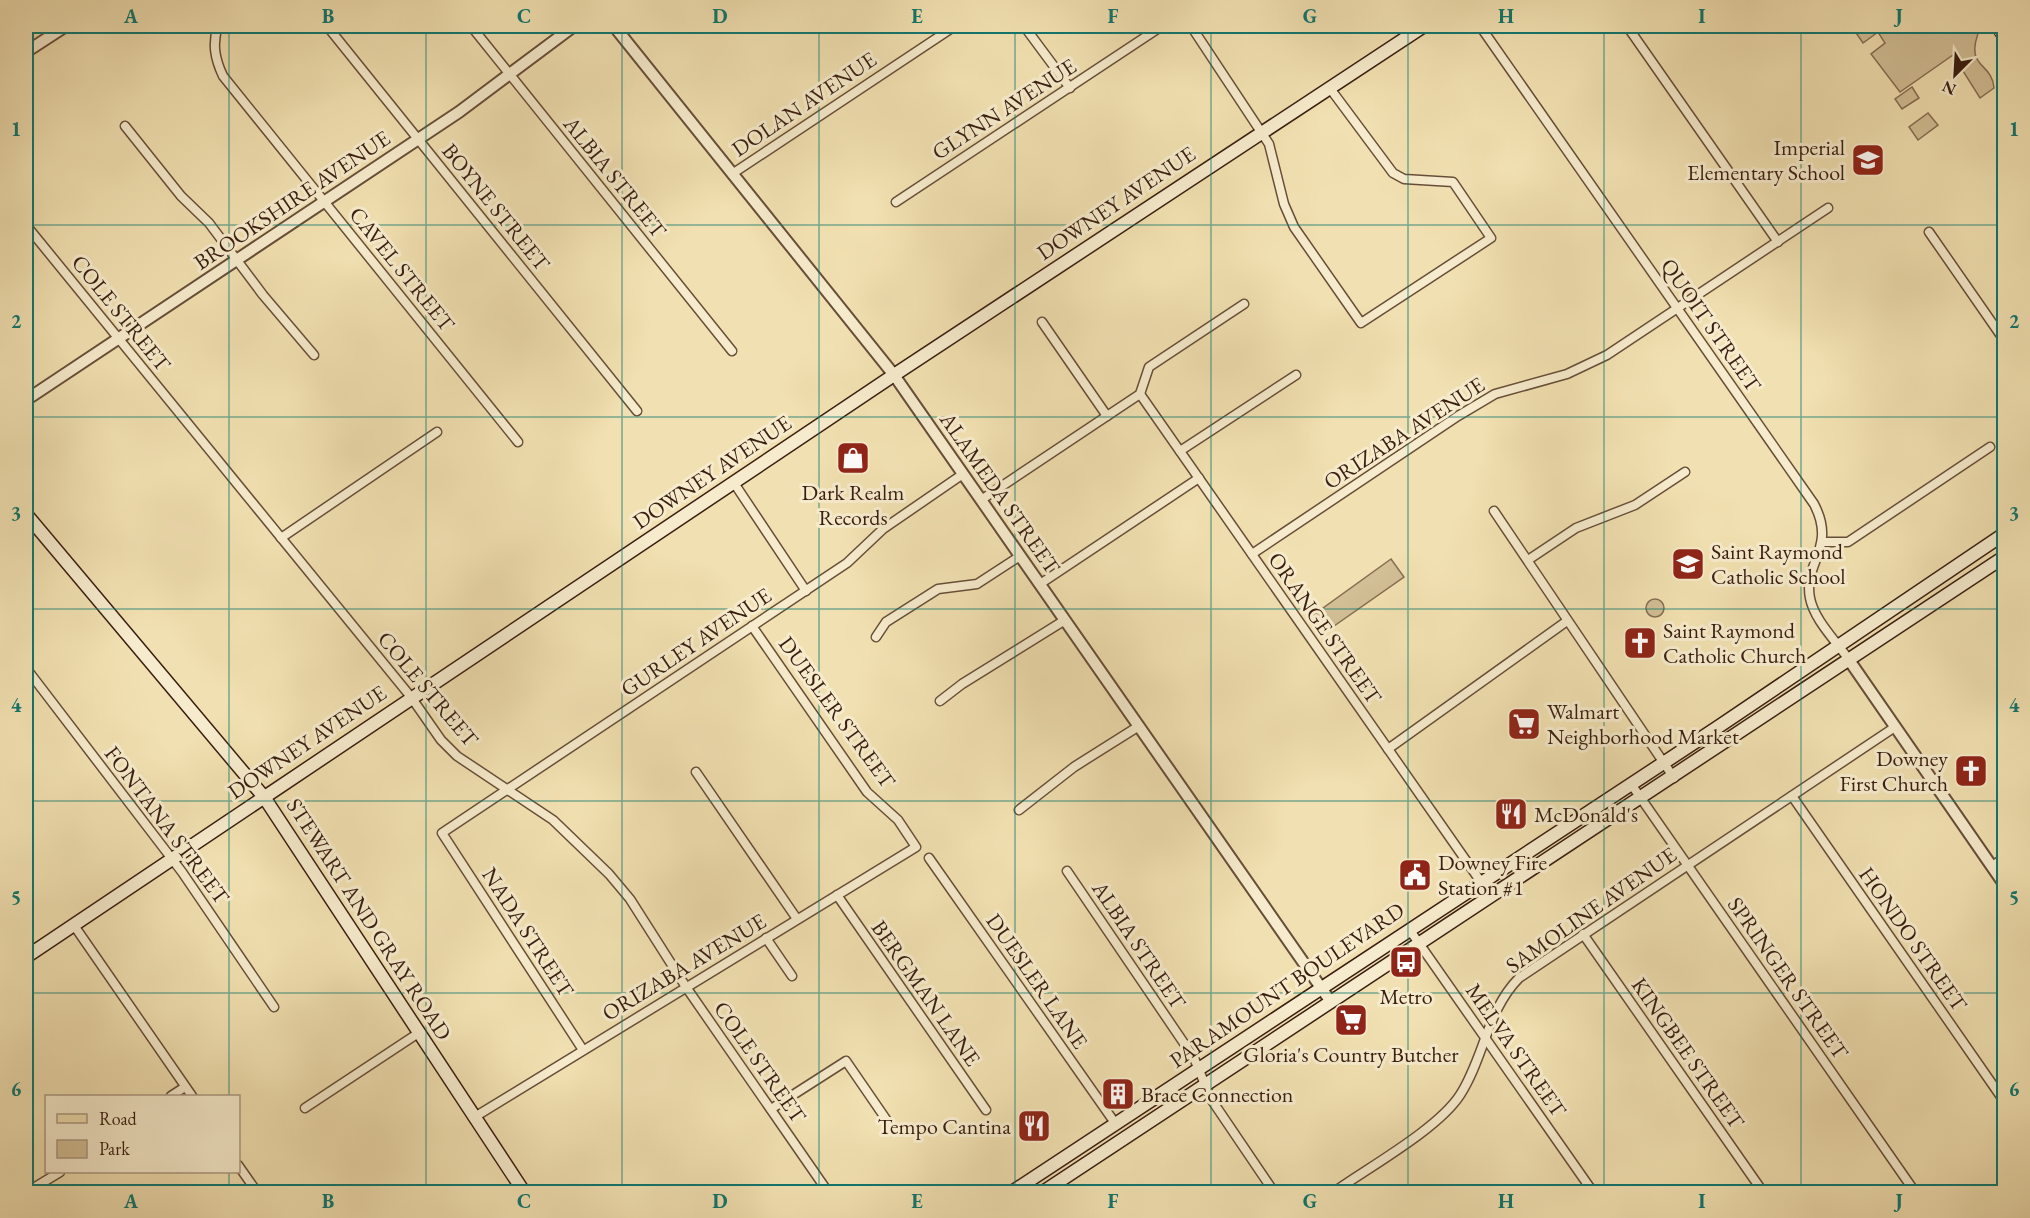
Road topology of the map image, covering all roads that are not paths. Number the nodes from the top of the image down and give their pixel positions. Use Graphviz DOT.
graph roads {
  1 [pos="66,26"];
  2 [pos="218,26"];
  3 [pos="327,26"];
  4 [pos="471,26"];
  5 [pos="574,26"];
  6 [pos="614,26"];
  7 [pos="955,26"];
  8 [pos="1024,26"];
  9 [pos="1162,26"];
  10 [pos="1191,26"];
  11 [pos="1424,26"];
  12 [pos="1480,26"];
  13 [pos="1627,26"];
  14 [pos="1998,26"];
  15 [pos="2004,35"];
  16 [pos="26,52"];
  17 [pos="510,76"];
  18 [pos="1329,87"];
  19 [pos="1070,88"];
  20 [pos="125,126"];
  21 [pos="1261,132"];
  22 [pos="418,139"];
  23 [pos="732,174"];
  24 [pos="325,202"];
  25 [pos="896,202"];
  26 [pos="1828,208"];
  27 [pos="26,225"];
  28 [pos="1929,232"];
  29 [pos="1778,242"];
  30 [pos="237,261"];
  31 [pos="1244,304"];
  32 [pos="1678,309"];
  33 [pos="1042,322"];
  34 [pos="117,337"];
  35 [pos="2004,340"];
  36 [pos="732,351"];
  37 [pos="315,355"];
  38 [pos="894,375"];
  39 [pos="1296,375"];
  40 [pos="1140,394"];
  41 [pos="26,400"];
  42 [pos="637,411"];
  43 [pos="1107,416"];
  44 [pos="437,432"];
  45 [pos="518,442"];
  46 [pos="1990,447"];
  47 [pos="1180,451"];
  48 [pos="1685,472"];
  49 [pos="963,474"];
  50 [pos="1199,478"];
  51 [pos="735,483"];
  52 [pos="981,500"];
  53 [pos="1494,511"];
  54 [pos="26,514"];
  55 [pos="2004,534"];
  56 [pos="281,538"];
  57 [pos="1823,542"];
  58 [pos="1252,554"];
  59 [pos="1020,556"];
  60 [pos="2004,557"];
  61 [pos="1528,560"];
  62 [pos="1040,584"];
  63 [pos="806,591"];
  64 [pos="1065,620"];
  65 [pos="1566,621"];
  66 [pos="752,626"];
  67 [pos="876,637"];
  68 [pos="1839,645"];
  69 [pos="1849,660"];
  70 [pos="26,668"];
  71 [pos="411,698"];
  72 [pos="940,701"];
  73 [pos="1139,726"];
  74 [pos="1895,727"];
  75 [pos="1389,749"];
  76 [pos="1664,763"];
  77 [pos="696,771"];
  78 [pos="1674,777"];
  79 [pos="1631,784"];
  80 [pos="508,790"];
  81 [pos="264,796"];
  82 [pos="1792,796"];
  83 [pos="1641,799"];
  84 [pos="1019,810"];
  85 [pos="442,833"];
  86 [pos="916,847"];
  87 [pos="929,858"];
  88 [pos="2004,858"];
  89 [pos="171,859"];
  90 [pos="1687,865"];
  91 [pos="1992,866"];
  92 [pos="1067,871"];
  93 [pos="1481,882"];
  94 [pos="2004,884"];
  95 [pos="837,895"];
  96 [pos="1468,912"];
  97 [pos="797,919"];
  98 [pos="73,924"];
  99 [pos="1409,929"];
  100 [pos="1583,934"];
  101 [pos="766,938"];
  102 [pos="1419,944"];
  103 [pos="26,957"];
  104 [pos="792,976"];
  105 [pos="686,987"];
  106 [pos="1322,988"];
  107 [pos="1331,1002"];
  108 [pos="274,1007"];
  109 [pos="417,1034"];
  110 [pos="1486,1038"];
  111 [pos="583,1050"];
  112 [pos="1198,1069"];
  113 [pos="1205,1085"];
  114 [pos="185,1087"];
  115 [pos="173,1095"];
  116 [pos="191,1095"];
  117 [pos="2004,1101"];
  118 [pos="305,1108"];
  119 [pos="771,1109"];
  120 [pos="986,1110"];
  121 [pos="473,1118"];
  122 [pos="1115,1123"];
  123 [pos="890,1125"];
  124 [pos="240,1168"];
  125 [pos="58,1173"];
  126 [pos="27,1192"];
  127 [pos="257,1192"];
  128 [pos="524,1192"];
  129 [pos="828,1192"];
  130 [pos="1012,1192"];
  131 [pos="1043,1192"];
  132 [pos="1274,1192"];
  133 [pos="1334,1192"];
  134 [pos="1593,1192"];
  135 [pos="1763,1192"];
  136 [pos="1915,1192"];
  1 -- 16 [label="street"];
  2 -- 24 [label="street, CAVEL STREET"];
  3 -- 22 [label="street, BOYNE STREET"];
  4 -- 17 [label="street, ALBIA STREET"];
  5 -- 17 [label="street, BROOKSHIRE AVENUE"];
  6 -- 23 [label="street, ALAMEDA STREET"];
  7 -- 23 [label="street, DOLAN AVENUE"];
  8 -- 19 [label="street"];
  9 -- 19 [label="street, GLYNN AVENUE"];
  10 -- 21 [label="street"];
  11 -- 18 [label="main road, DOWNEY AVENUE"];
  12 -- 32 [label="street, QUOIT STREET"];
  13 -- 29 [label="street"];
  14 -- 15 [label="main road"];
  17 -- 22 [label="street, BROOKSHIRE AVENUE"];
  17 -- 36 [label="street, ALBIA STREET"];
  18 -- 21 [label="main road, DOWNEY AVENUE"];
  18 -- 21 [label="street"];
  19 -- 25 [label="street, GLYNN AVENUE"];
  20 -- 30 [label="street"];
  21 -- 38 [label="main road, DOWNEY AVENUE"];
  22 -- 24 [label="street, BROOKSHIRE AVENUE"];
  22 -- 42 [label="street, BOYNE STREET"];
  23 -- 38 [label="street, ALAMEDA STREET"];
  24 -- 30 [label="street, BROOKSHIRE AVENUE"];
  24 -- 45 [label="street, CAVEL STREET"];
  26 -- 29 [label="street, ORIZABA AVENUE"];
  27 -- 34 [label="street, COLE STREET"];
  28 -- 35 [label="street"];
  29 -- 32 [label="street, ORIZABA AVENUE"];
  30 -- 34 [label="street, BROOKSHIRE AVENUE"];
  30 -- 37 [label="street"];
  31 -- 40 [label="street"];
  32 -- 57 [label="street, QUOIT STREET"];
  32 -- 58 [label="street, ORIZABA AVENUE"];
  33 -- 43 [label="street"];
  34 -- 41 [label="street, BROOKSHIRE AVENUE"];
  34 -- 56 [label="street, COLE STREET"];
  38 -- 49 [label="street, ALAMEDA STREET"];
  38 -- 51 [label="main road, DOWNEY AVENUE"];
  39 -- 47 [label="street"];
  40 -- 43 [label="street"];
  40 -- 47 [label="street, ORANGE STREET"];
  43 -- 52 [label="street"];
  44 -- 56 [label="street"];
  46 -- 57 [label="street"];
  47 -- 50 [label="street, ORANGE STREET"];
  48 -- 61 [label="street"];
  49 -- 52 [label="street, ALAMEDA STREET"];
  49 -- 63 [label="street, GURLEY AVENUE"];
  50 -- 58 [label="street, ORANGE STREET"];
  50 -- 62 [label="street"];
  51 -- 63 [label="street"];
  51 -- 71 [label="main road, DOWNEY AVENUE"];
  52 -- 59 [label="street, ALAMEDA STREET"];
  53 -- 61 [label="street"];
  54 -- 81 [label="main road, STEWART AND GRAY ROAD"];
  55 -- 68 [label="main road, PARAMOUNT BOULEVARD"];
  56 -- 71 [label="street, COLE STREET"];
  57 -- 68 [label="street, QUOIT STREET"];
  58 -- 75 [label="street, ORANGE STREET"];
  59 -- 62 [label="street, ALAMEDA STREET"];
  59 -- 67 [label="street"];
  60 -- 69 [label="main road, PARAMOUNT BOULEVARD"];
  61 -- 65 [label="street"];
  62 -- 64 [label="street, ALAMEDA STREET"];
  63 -- 66 [label="street, GURLEY AVENUE"];
  64 -- 72 [label="street"];
  64 -- 73 [label="street, ALAMEDA STREET"];
  65 -- 75 [label="street"];
  65 -- 76 [label="street"];
  66 -- 80 [label="street, GURLEY AVENUE"];
  66 -- 86 [label="street, DUESLER STREET"];
  68 -- 69 [label="street, QUOIT STREET"];
  68 -- 76 [label="main road, PARAMOUNT BOULEVARD"];
  69 -- 74 [label="street"];
  69 -- 78 [label="main road, PARAMOUNT BOULEVARD"];
  70 -- 89 [label="street, FONTANA STREET"];
  71 -- 80 [label="street, COLE STREET"];
  71 -- 81 [label="main road, DOWNEY AVENUE"];
  73 -- 84 [label="street"];
  73 -- 106 [label="street, ALAMEDA STREET"];
  74 -- 82 [label="street, SAMOLINE AVENUE"];
  74 -- 91 [label="street"];
  75 -- 93 [label="street, ORANGE STREET"];
  76 -- 78 [label="street"];
  76 -- 79 [label="main road, PARAMOUNT BOULEVARD"];
  77 -- 97 [label="street"];
  78 -- 83 [label="main road, PARAMOUNT BOULEVARD"];
  79 -- 83 [label="street, SPRINGER STREET"];
  79 -- 93 [label="main road, PARAMOUNT BOULEVARD"];
  80 -- 85 [label="street, GURLEY AVENUE"];
  80 -- 105 [label="street, COLE STREET"];
  81 -- 89 [label="main road, DOWNEY AVENUE"];
  81 -- 109 [label="main road, STEWART AND GRAY ROAD"];
  82 -- 90 [label="street, SAMOLINE AVENUE"];
  82 -- 117 [label="street, HONDO STREET"];
  83 -- 90 [label="street, SPRINGER STREET"];
  83 -- 96 [label="main road, PARAMOUNT BOULEVARD"];
  85 -- 111 [label="street, NADA STREET"];
  86 -- 95 [label="street, ORIZABA AVENUE"];
  87 -- 122 [label="street, DUESLER LANE"];
  88 -- 91 [label="street"];
  89 -- 98 [label="main road, DOWNEY AVENUE"];
  89 -- 108 [label="street, FONTANA STREET"];
  90 -- 100 [label="street, SAMOLINE AVENUE"];
  90 -- 136 [label="street, SPRINGER STREET"];
  91 -- 94 [label="street"];
  92 -- 112 [label="street, ALBIA STREET"];
  93 -- 96 [label="main road"];
  93 -- 99 [label="main road, PARAMOUNT BOULEVARD"];
  95 -- 97 [label="street, ORIZABA AVENUE"];
  95 -- 120 [label="street, BERGMAN LANE"];
  96 -- 102 [label="main road, PARAMOUNT BOULEVARD"];
  97 -- 101 [label="street, ORIZABA AVENUE"];
  98 -- 103 [label="main road, DOWNEY AVENUE"];
  98 -- 114 [label="street"];
  99 -- 102 [label="street, MELVA STREET"];
  99 -- 106 [label="main road, PARAMOUNT BOULEVARD"];
  100 -- 110 [label="street, SAMOLINE AVENUE"];
  100 -- 135 [label="street, KINGBEE STREET"];
  101 -- 104 [label="street"];
  101 -- 105 [label="street, ORIZABA AVENUE"];
  102 -- 107 [label="main road, PARAMOUNT BOULEVARD"];
  102 -- 110 [label="street, MELVA STREET"];
  105 -- 111 [label="street, ORIZABA AVENUE"];
  105 -- 119 [label="street, COLE STREET"];
  106 -- 107 [label="street, ALAMEDA STREET"];
  106 -- 112 [label="main road, PARAMOUNT BOULEVARD"];
  107 -- 113 [label="main road, PARAMOUNT BOULEVARD"];
  109 -- 118 [label="street"];
  109 -- 121 [label="main road, STEWART AND GRAY ROAD"];
  110 -- 133 [label="street, SAMOLINE AVENUE"];
  110 -- 134 [label="street, MELVA STREET"];
  111 -- 121 [label="street, ORIZABA AVENUE"];
  112 -- 113 [label="street, ALBIA STREET"];
  112 -- 122 [label="main road, PARAMOUNT BOULEVARD"];
  113 -- 131 [label="main road, PARAMOUNT BOULEVARD"];
  113 -- 132 [label="street, ALBIA STREET"];
  114 -- 115 [label="street"];
  114 -- 116 [label="street"];
  119 -- 123 [label="street"];
  119 -- 129 [label="street, COLE STREET"];
  121 -- 128 [label="main road, STEWART AND GRAY ROAD"];
  122 -- 130 [label="main road, PARAMOUNT BOULEVARD"];
  124 -- 127 [label="street"];
  125 -- 126 [label="street"];
}
